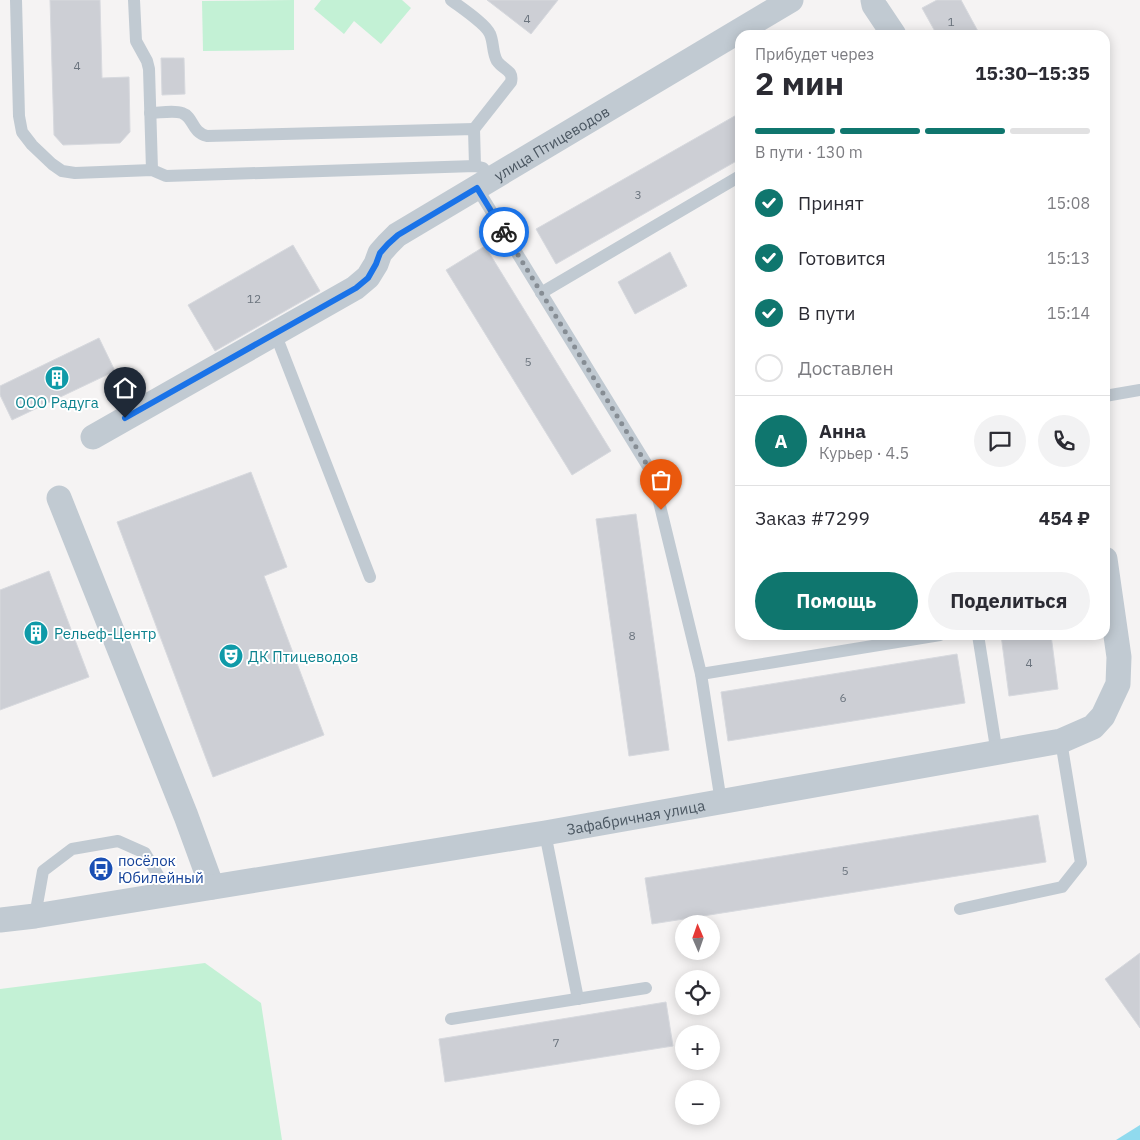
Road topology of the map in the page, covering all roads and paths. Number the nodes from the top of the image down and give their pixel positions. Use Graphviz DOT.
graph roads {
  1 [pos="16,0"];
  2 [pos="134,0"];
  3 [pos="451,0"];
  4 [pos="791,0"];
  5 [pos="873,0"];
  6 [pos="746,30"];
  7 [pos="891,30"];
  8 [pos="735,37"];
  9 [pos="150,113"];
  10 [pos="474,129"];
  11 [pos="152,170"];
  12 [pos="482,178"];
  13 [pos="735,179"];
  14 [pos="541,293"];
  15 [pos="275,333"];
  16 [pos="1140,390"];
  17 [pos="1110,395"];
  18 [pos="93,436"];
  19 [pos="59,498"];
  20 [pos="370,577"];
  21 [pos="1110,592"];
  22 [pos="909,640"];
  23 [pos="979,640"];
  24 [pos="701,674"];
  25 [pos="1061,742"];
  26 [pos="996,754"];
  27 [pos="722,802"];
  28 [pos="545,833"];
  29 [pos="212,887"];
  30 [pos="169,894"];
  31 [pos="960,909"];
  32 [pos="35,916"];
  33 [pos="0,920"];
  34 [pos="646,988"];
  35 [pos="578,999"];
  36 [pos="452,1020"];
  1 -- 11 [label="lane"];
  2 -- 9 [label="lane"];
  3 -- 10 [label="lane"];
  4 -- 6 [label="street, улица Птицеводов"];
  5 -- 7 [label="street"];
  8 -- 12 [label="street, улица Птицеводов"];
  9 -- 10 [label="lane"];
  9 -- 11 [label="lane"];
  10 -- 12 [label="lane"];
  11 -- 12 [label="lane"];
  12 -- 14 [label="lane"];
  12 -- 15 [label="street, улица Птицеводов"];
  13 -- 14 [label="lane"];
  14 -- 24 [label="lane"];
  15 -- 18 [label="street, улица Птицеводов"];
  15 -- 20 [label="lane"];
  16 -- 17 [label="lane"];
  19 -- 29 [label="street"];
  21 -- 25 [label="street, Зафабричная улица"];
  22 -- 24 [label="lane"];
  23 -- 26 [label="lane"];
  24 -- 27 [label="lane"];
  25 -- 26 [label="street, Зафабричная улица"];
  25 -- 31 [label="lane"];
  26 -- 27 [label="street, Зафабричная улица"];
  27 -- 28 [label="street, Зафабричная улица"];
  28 -- 29 [label="street, Зафабричная улица"];
  28 -- 35 [label="lane"];
  29 -- 30 [label="street, Зафабричная улица"];
  30 -- 32 [label="street, Зафабричная улица"];
  30 -- 32 [label="lane"];
  32 -- 33 [label="street, Зафабричная улица"];
  34 -- 35 [label="lane"];
  35 -- 36 [label="lane"];
}
